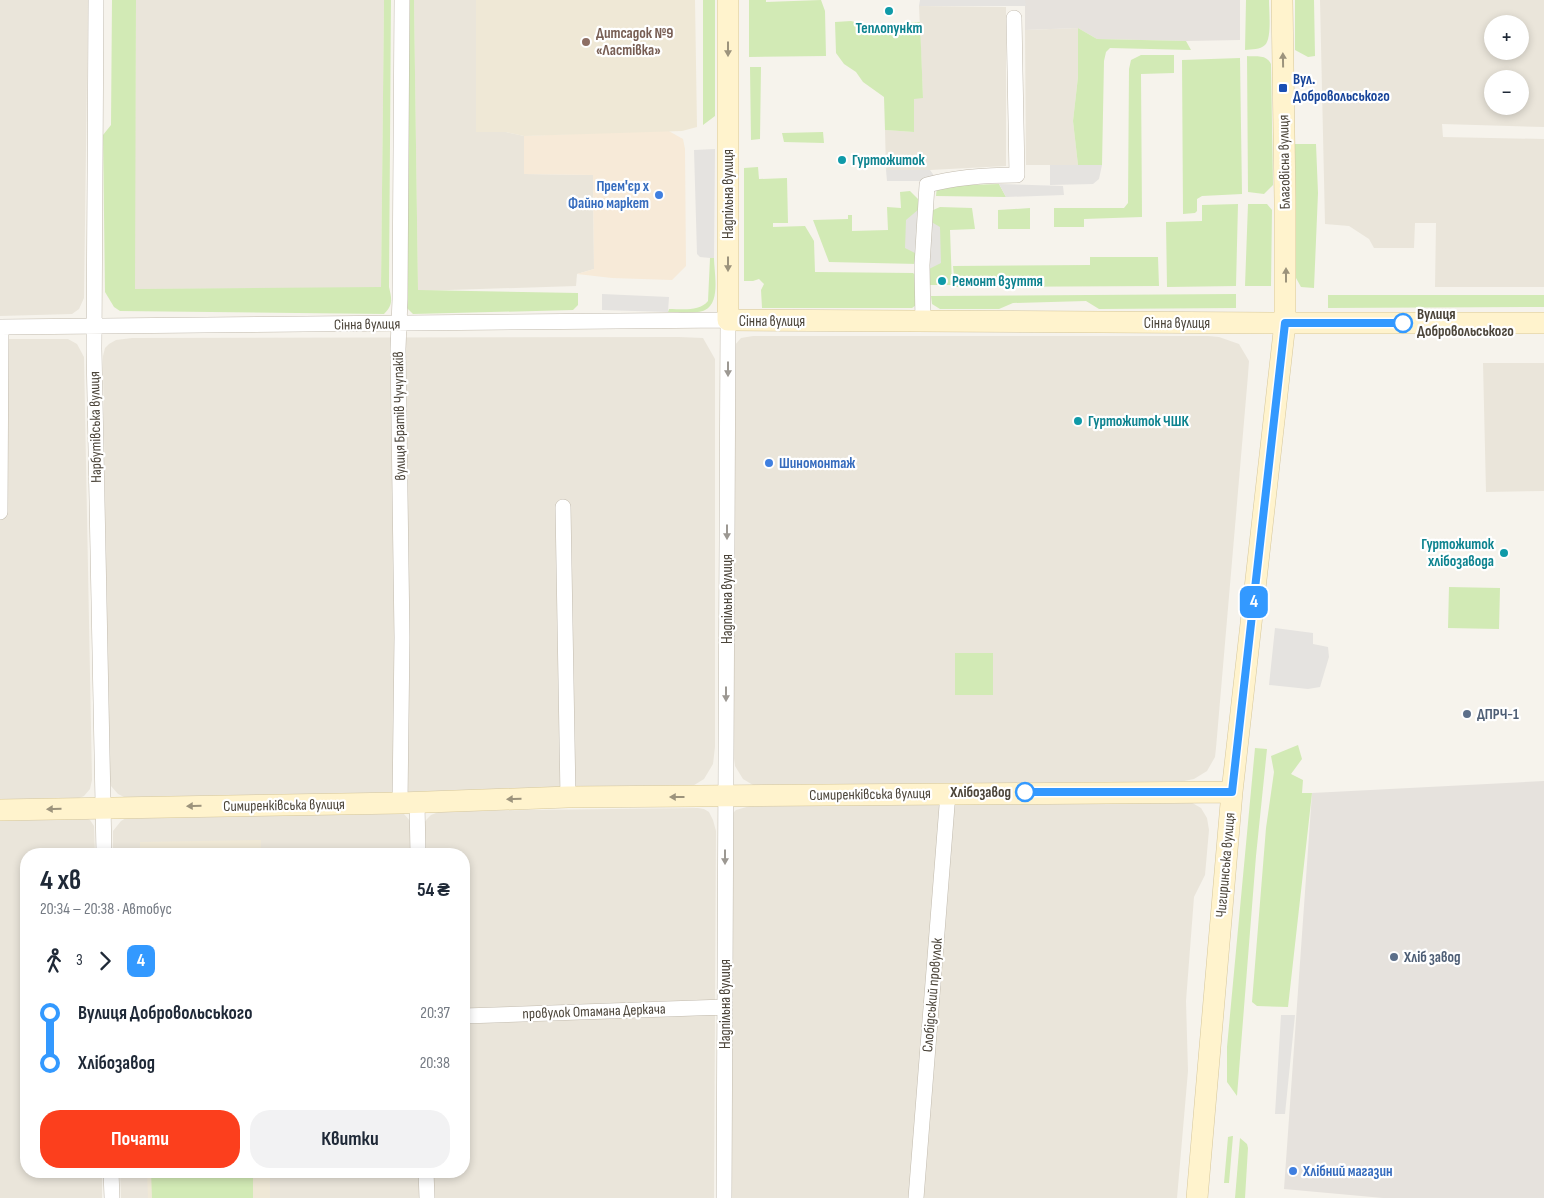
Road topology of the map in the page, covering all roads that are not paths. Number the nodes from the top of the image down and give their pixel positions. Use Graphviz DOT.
graph roads {
  1 [pos="96,0"];
  2 [pos="402,0"];
  3 [pos="728,0"];
  4 [pos="1282,0"];
  5 [pos="1014,18"];
  6 [pos="728,320"];
  7 [pos="923,322"];
  8 [pos="1285,323"];
  9 [pos="1544,323"];
  10 [pos="400,324"];
  11 [pos="95,326"];
  12 [pos="1,327"];
  13 [pos="563,508"];
  14 [pos="0,512"];
  15 [pos="1232,792"];
  16 [pos="948,793"];
  17 [pos="568,797"];
  18 [pos="726,797"];
  19 [pos="408,802"];
  20 [pos="103,808"];
  21 [pos="0,810"];
  22 [pos="104,848"];
  23 [pos="417,848"];
  24 [pos="725,1007"];
  25 [pos="470,1016"];
  26 [pos="111,1178"];
  27 [pos="426,1178"];
  28 [pos="112,1198"];
  29 [pos="427,1198"];
  30 [pos="724,1198"];
  31 [pos="916,1198"];
  32 [pos="1197,1198"];
  1 -- 11 [label="street, Нарбутівська вулиця"];
  2 -- 10 [label="street, вулиця Братів Чучупаків"];
  3 -- 6 [label="main road, Надпільна вулиця, one-way"];
  8 -- 4 [label="main road, Благовісна вулиця, one-way"];
  5 -- 7 [label="street"];
  6 -- 7 [label="main road, Сінна вулиця"];
  6 -- 10 [label="street, Сінна вулиця"];
  6 -- 18 [label="street, Надпільна вулиця, one-way"];
  7 -- 8 [label="main road, Сінна вулиця"];
  8 -- 9 [label="main road, Сінна вулиця"];
  8 -- 15 [label="main road, Чигиринська вулиця"];
  10 -- 11 [label="street, Сінна вулиця"];
  10 -- 19 [label="street, вулиця Братів Чучупаків"];
  11 -- 12 [label="street, Сінна вулиця"];
  11 -- 20 [label="street, Нарбутівська вулиця"];
  12 -- 14 [label="street"];
  13 -- 17 [label="street"];
  15 -- 16 [label="main road, Симиренківська вулиця"];
  15 -- 32 [label="main road, Чигиринська вулиця"];
  16 -- 18 [label="main road, Симиренківська вулиця"];
  16 -- 31 [label="street, Слобідський провулок"];
  18 -- 17 [label="main road, Симиренківська вулиця, one-way"];
  17 -- 19 [label="main road, Симиренківська вулиця, one-way"];
  18 -- 24 [label="street, Надпільна вулиця, one-way"];
  19 -- 20 [label="main road, Симиренківська вулиця, one-way"];
  19 -- 23 [label="street, вулиця Братів Чучупаків"];
  20 -- 21 [label="main road, Симиренківська вулиця, one-way"];
  20 -- 22 [label="street, Нарбутівська вулиця"];
  24 -- 25 [label="street, провулок Отамана Деркача"];
  24 -- 30 [label="street, Надпільна вулиця"];
  26 -- 28 [label="street"];
  27 -- 29 [label="street"];
}
